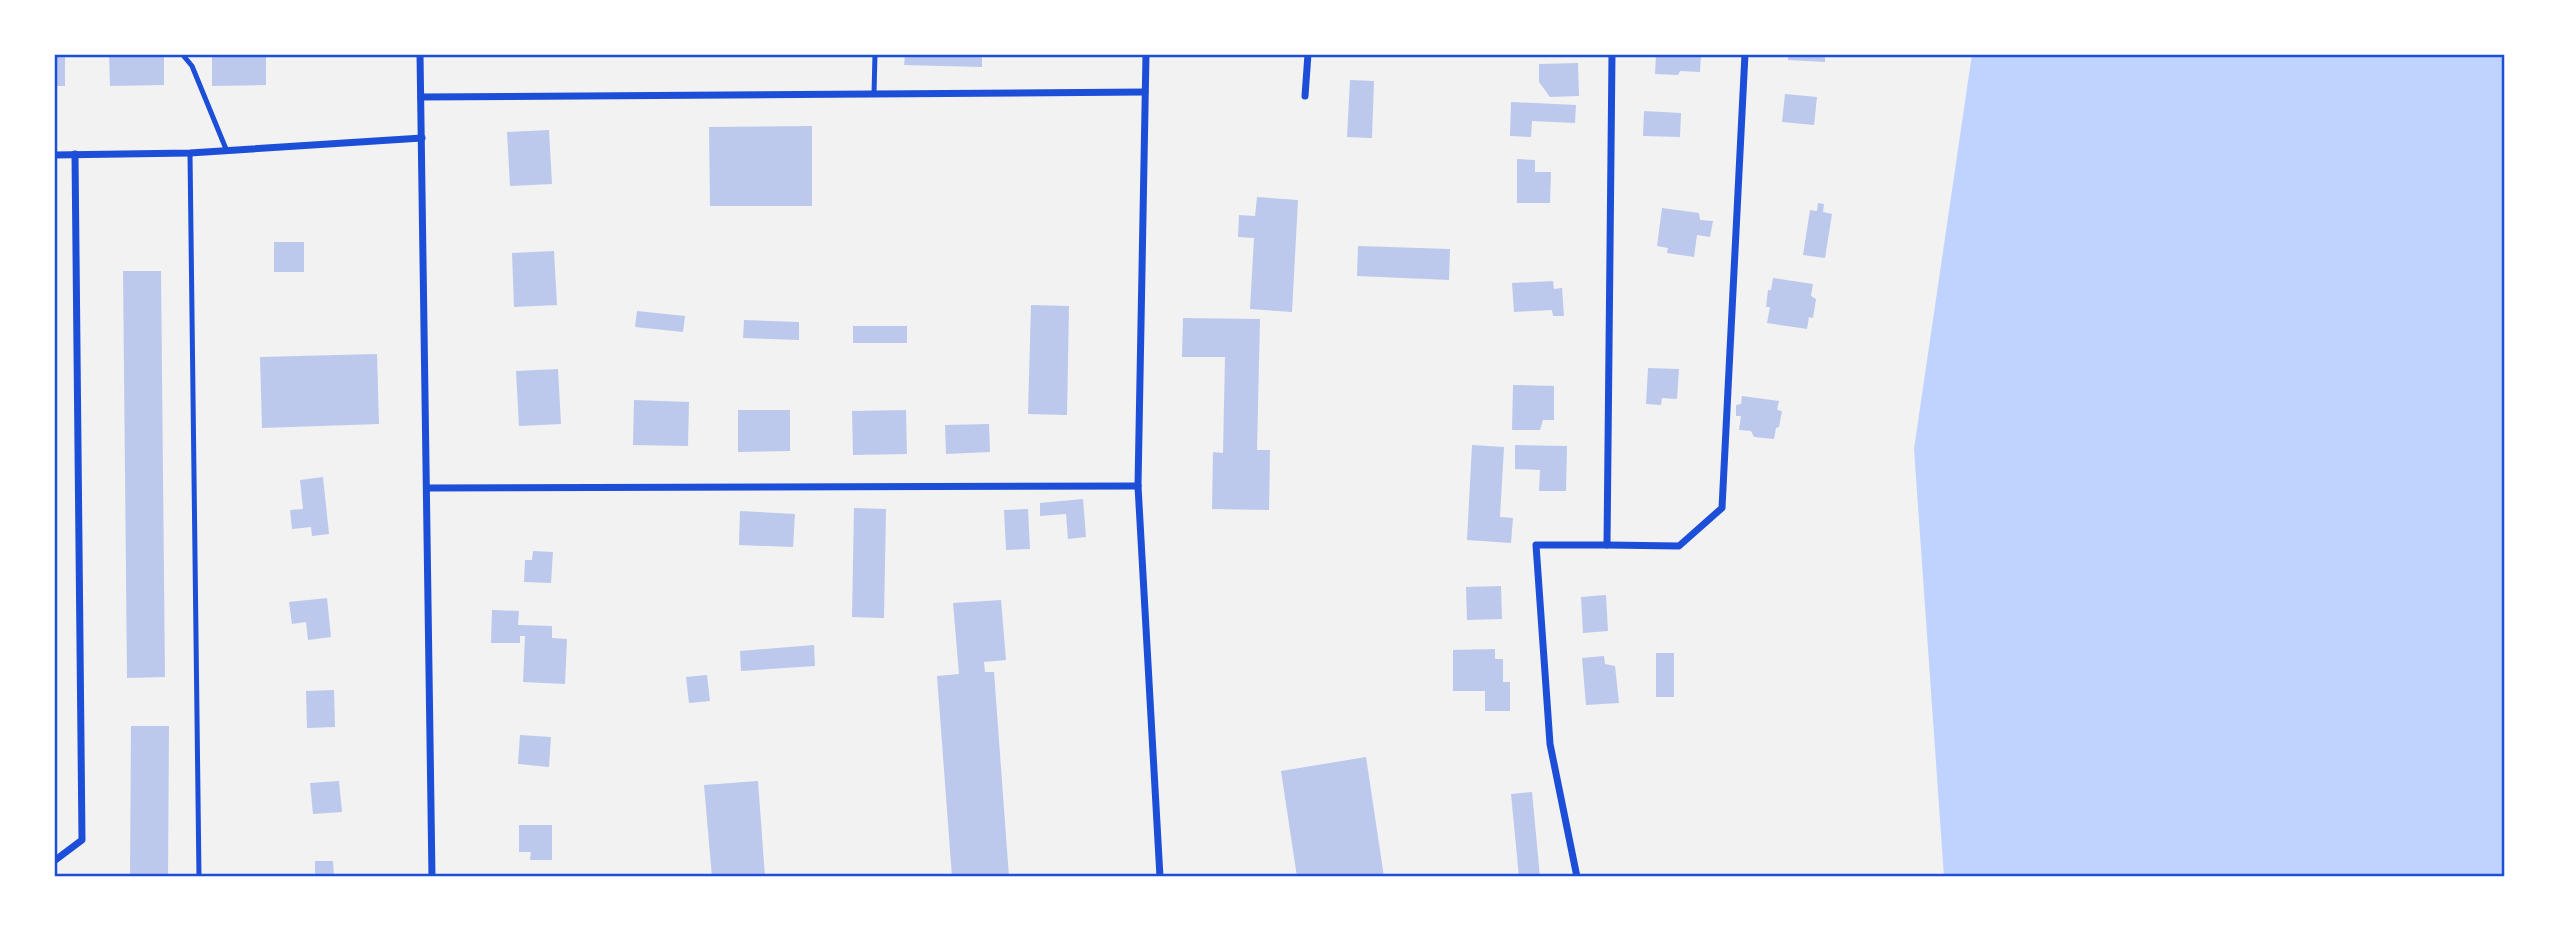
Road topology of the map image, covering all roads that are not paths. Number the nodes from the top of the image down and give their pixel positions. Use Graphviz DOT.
graph roads {
  1 [pos="182,54"];
  2 [pos="420,54"];
  3 [pos="875,54"];
  4 [pos="1146,54"];
  5 [pos="1308,54"];
  6 [pos="1612,54"];
  7 [pos="1745,54"];
  8 [pos="1145,92"];
  9 [pos="874,94"];
  10 [pos="1305,96"];
  11 [pos="421,97"];
  12 [pos="422,138"];
  13 [pos="226,149"];
  14 [pos="190,153"];
  15 [pos="75,154"];
  16 [pos="54,155"];
  17 [pos="1138,486"];
  18 [pos="427,488"];
  19 [pos="1607,545"];
  20 [pos="54,861"];
  21 [pos="199,877"];
  22 [pos="432,877"];
  23 [pos="1160,877"];
  24 [pos="1577,877"];
  1 -- 13 [label="lane"];
  2 -- 11 [label="street"];
  3 -- 9 [label="lane"];
  4 -- 8 [label="street"];
  5 -- 10 [label="street"];
  6 -- 19 [label="street"];
  7 -- 19 [label="street"];
  8 -- 9 [label="street"];
  8 -- 17 [label="street"];
  9 -- 11 [label="street"];
  11 -- 12 [label="street"];
  12 -- 13 [label="street"];
  12 -- 18 [label="street"];
  13 -- 14 [label="street"];
  14 -- 15 [label="street"];
  14 -- 21 [label="lane"];
  15 -- 16 [label="street"];
  15 -- 20 [label="street"];
  17 -- 18 [label="street"];
  17 -- 23 [label="street"];
  18 -- 22 [label="street"];
  19 -- 24 [label="street"];
}
